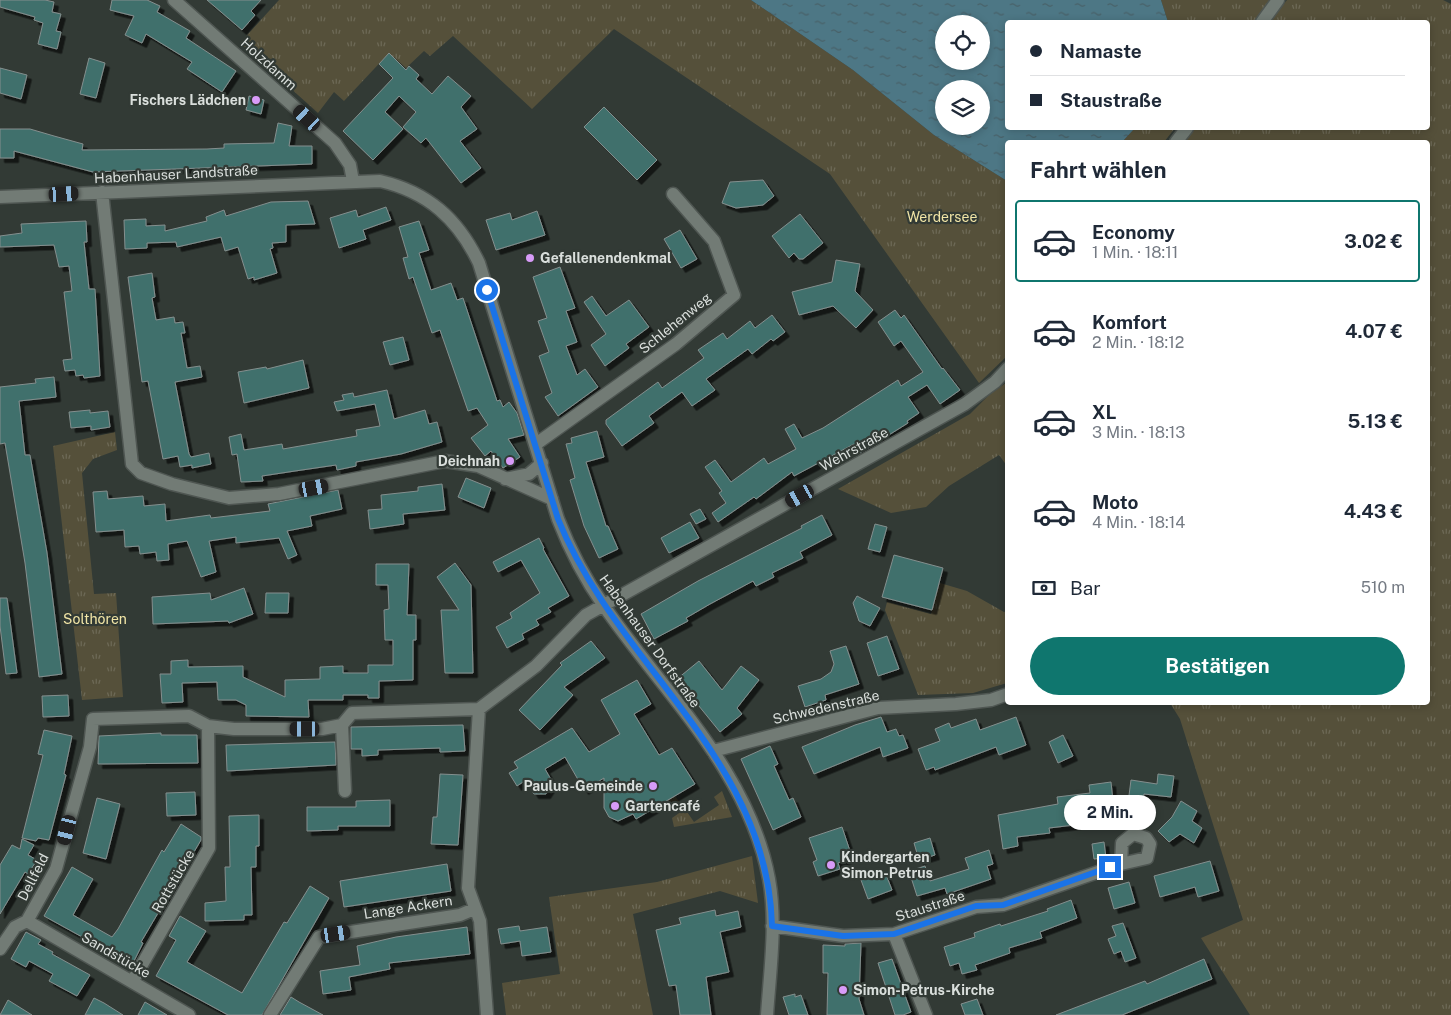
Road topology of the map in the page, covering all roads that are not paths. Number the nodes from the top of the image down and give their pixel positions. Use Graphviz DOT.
graph roads {
  1 [pos="174,0"];
  2 [pos="1278,0"];
  3 [pos="1263,20"];
  4 [pos="1185,130"];
  5 [pos="1178,140"];
  6 [pos="353,181"];
  7 [pos="102,192"];
  8 [pos="673,194"];
  9 [pos="0,197"];
  10 [pos="1005,371"];
  11 [pos="536,444"];
  12 [pos="542,463"];
  13 [pos="505,479"];
  14 [pos="552,499"];
  15 [pos="604,606"];
  16 [pos="1005,695"];
  17 [pos="479,709"];
  18 [pos="342,725"];
  19 [pos="208,726"];
  20 [pos="713,751"];
  21 [pos="345,791"];
  22 [pos="1121,864"];
  23 [pos="474,909"];
  24 [pos="27,921"];
  25 [pos="772,926"];
  26 [pos="894,934"];
  27 [pos="0,949"];
  28 [pos="132,982"];
  29 [pos="189,1015"];
  30 [pos="270,1015"];
  31 [pos="487,1015"];
  32 [pos="767,1015"];
  33 [pos="926,1015"];
  1 -- 6 [label="street, Holzdamm"];
  2 -- 3 [label="street"];
  4 -- 5 [label="street"];
  6 -- 7 [label="street, Habenhauser Landstraße"];
  6 -- 11 [label="street, Habenhauser Dorfstraße"];
  7 -- 9 [label="street, Habenhauser Landstraße"];
  7 -- 13 [label="street"];
  8 -- 11 [label="street, Schlehenweg"];
  10 -- 15 [label="street, Wehrstraße"];
  11 -- 12 [label="street, Habenhauser Dorfstraße"];
  12 -- 13 [label="street"];
  12 -- 14 [label="street, Habenhauser Dorfstraße"];
  13 -- 14 [label="street"];
  14 -- 15 [label="street, Habenhauser Dorfstraße"];
  15 -- 17 [label="street, Wehrstraße"];
  15 -- 20 [label="street, Habenhauser Dorfstraße"];
  16 -- 20 [label="street, Schwedenstraße"];
  17 -- 18 [label="street"];
  17 -- 23 [label="street"];
  18 -- 19 [label="street"];
  18 -- 21 [label="street"];
  19 -- 24 [label="street, Dellfeld"];
  19 -- 28 [label="street, Rottstücke"];
  20 -- 25 [label="street, Habenhauser Dorfstraße"];
  22 -- 26 [label="street, Staustraße"];
  23 -- 30 [label="street, Lange Ackern"];
  23 -- 31 [label="street"];
  24 -- 27 [label="street, Dellfeld"];
  24 -- 28 [label="street, Sandstücke"];
  25 -- 26 [label="street, Staustraße"];
  25 -- 32 [label="street, Habenhauser Dorfstraße"];
  26 -- 33 [label="street"];
  28 -- 29 [label="street, Sandstücke"];
}
